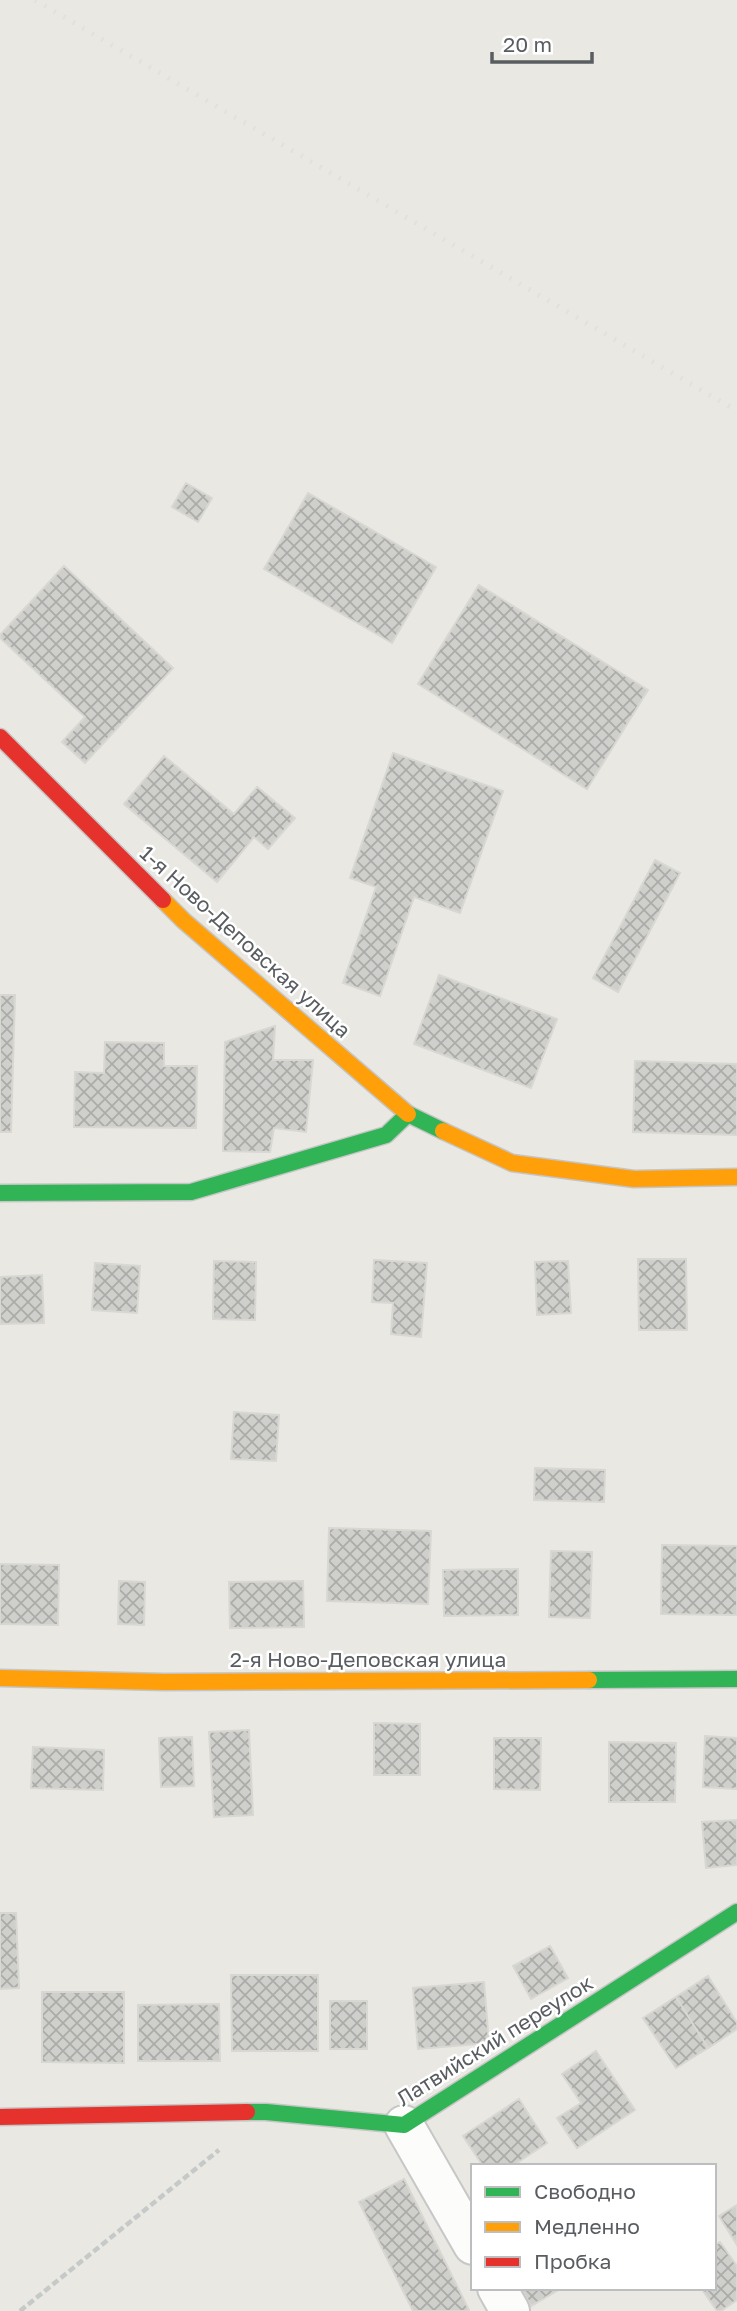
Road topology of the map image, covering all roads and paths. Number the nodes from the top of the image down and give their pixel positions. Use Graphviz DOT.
graph roads {
  1 [pos="0,737"];
  2 [pos="408,1114"];
  3 [pos="737,1177"];
  4 [pos="0,1193"];
  5 [pos="0,1678"];
  6 [pos="737,1679"];
  7 [pos="737,1912"];
  8 [pos="0,2116"];
  9 [pos="404,2125"];
  10 [pos="224,2147"];
  11 [pos="471,2242"];
  12 [pos="498,2290"];
  13 [pos="20,2311"];
  14 [pos="510,2311"];
  1 -- 2 [label="street, 1-я Ново-Деповская улица"];
  2 -- 3 [label="street, 1-я Ново-Деповская улица"];
  2 -- 4 [label="street"];
  5 -- 6 [label="street, 2-я Ново-Деповская улица"];
  7 -- 9 [label="street, Латвийский переулок"];
  8 -- 9 [label="street, Латвийский переулок"];
  9 -- 11 [label="street"];
  10 -- 13 [label="path"];
  12 -- 14 [label="street"];
}
